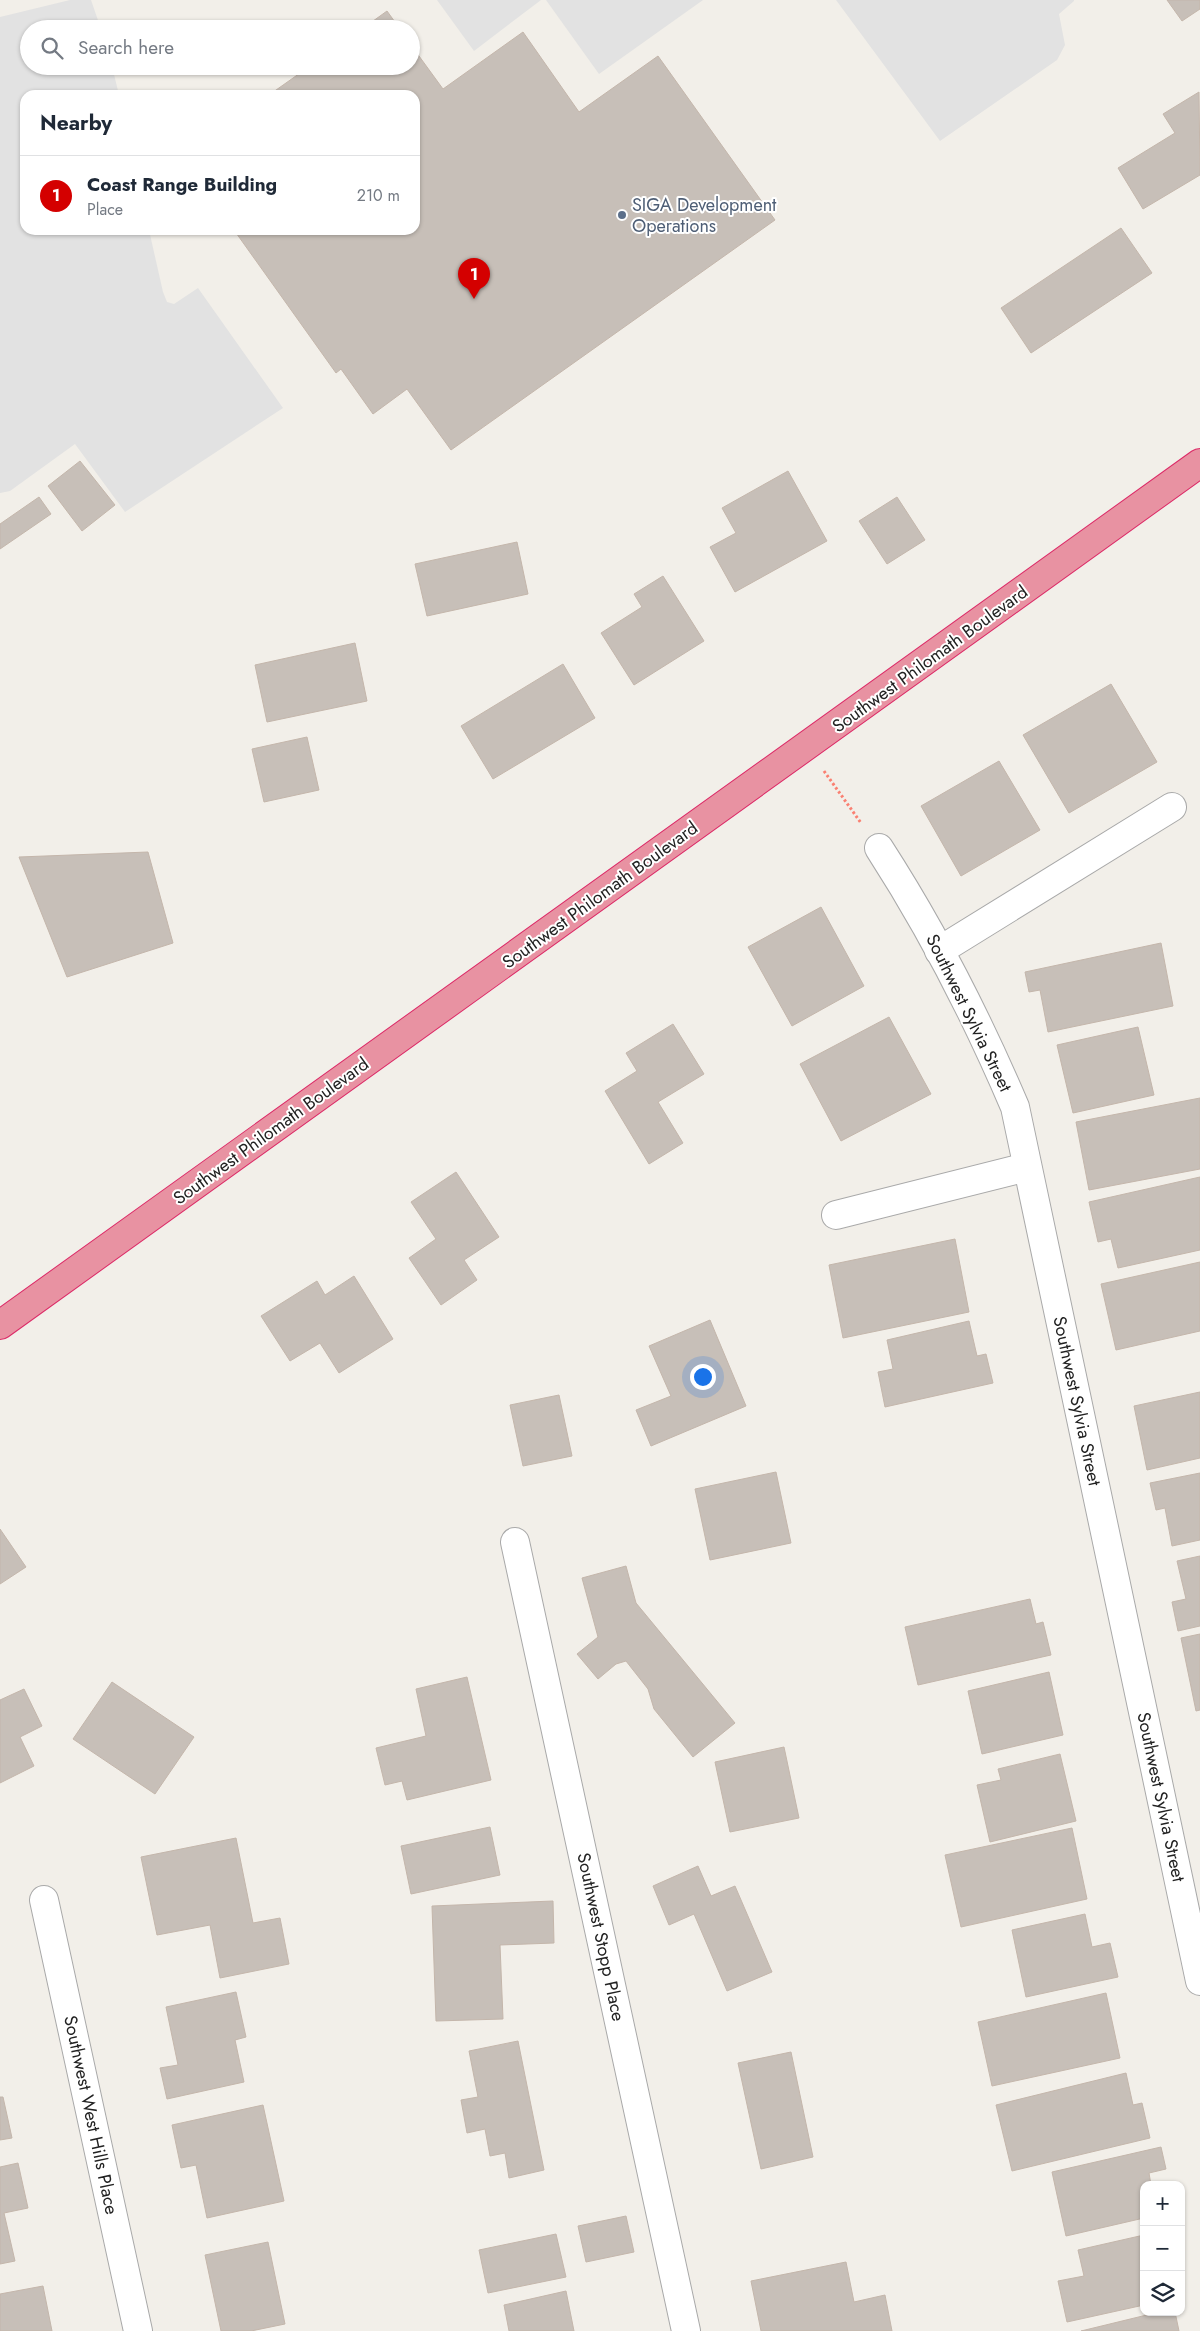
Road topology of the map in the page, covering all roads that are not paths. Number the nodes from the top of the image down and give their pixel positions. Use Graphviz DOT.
graph roads {
  1 [pos="1200,463"];
  2 [pos="1172,807"];
  3 [pos="879,848"];
  4 [pos="939,952"];
  5 [pos="1027,1167"];
  6 [pos="836,1215"];
  7 [pos="0,1325"];
  8 [pos="515,1542"];
  9 [pos="44,1900"];
  10 [pos="1200,1981"];
  11 [pos="138,2331"];
  12 [pos="686,2331"];
  1 -- 7 [label="highway, Southwest Philomath Boulevard"];
  2 -- 4 [label="street"];
  3 -- 4 [label="street, Southwest Sylvia Street"];
  4 -- 5 [label="street, Southwest Sylvia Street"];
  5 -- 6 [label="street"];
  5 -- 10 [label="street, Southwest Sylvia Street"];
  8 -- 12 [label="street, Southwest Stopp Place"];
  9 -- 11 [label="street, Southwest West Hills Place"];
}
